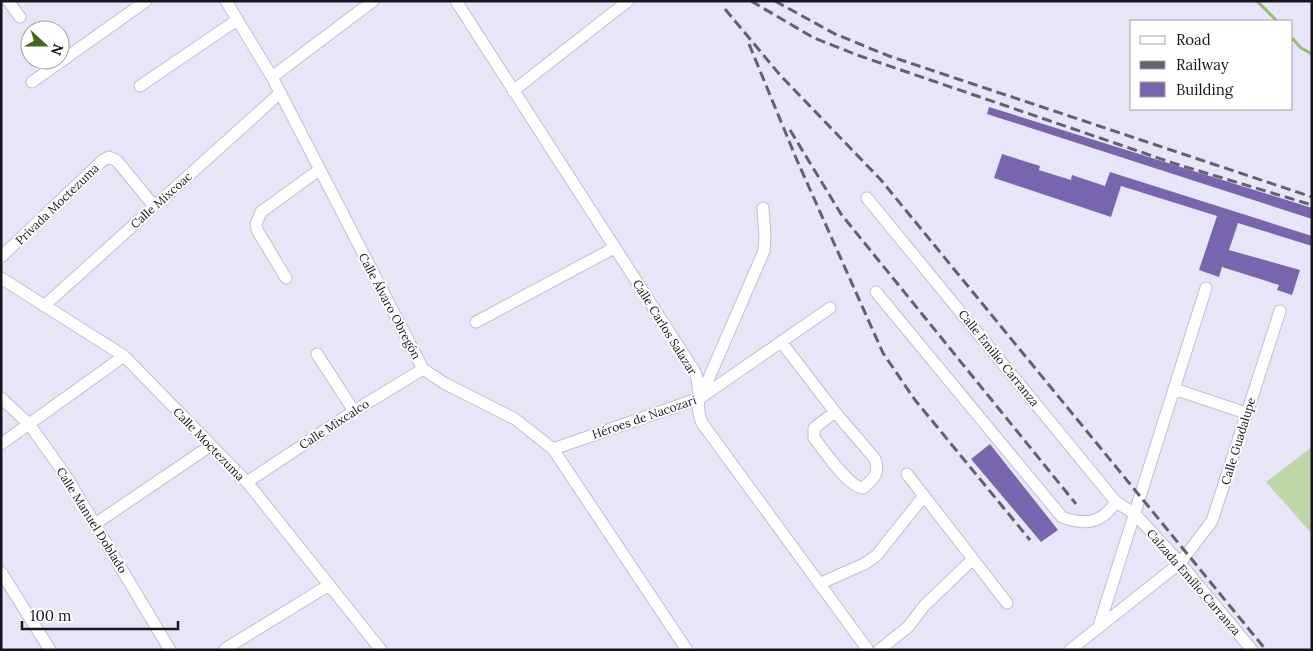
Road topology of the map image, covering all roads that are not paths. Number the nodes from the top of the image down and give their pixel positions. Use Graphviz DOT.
graph roads {
  1 [pos="8,1"];
  2 [pos="146,1"];
  3 [pos="226,1"];
  4 [pos="373,1"];
  5 [pos="456,1"];
  6 [pos="628,1"];
  7 [pos="20,17"];
  8 [pos="238,20"];
  9 [pos="272,77"];
  10 [pos="32,82"];
  11 [pos="140,86"];
  12 [pos="513,91"];
  13 [pos="279,94"];
  14 [pos="319,170"];
  15 [pos="867,198"];
  16 [pos="154,206"];
  17 [pos="763,208"];
  18 [pos="614,248"];
  19 [pos="1,257"];
  20 [pos="1,278"];
  21 [pos="286,278"];
  22 [pos="1206,288"];
  23 [pos="876,292"];
  24 [pos="44,306"];
  25 [pos="830,308"];
  26 [pos="1280,311"];
  27 [pos="476,322"];
  28 [pos="782,343"];
  29 [pos="317,354"];
  30 [pos="124,356"];
  31 [pos="423,369"];
  32 [pos="1174,389"];
  33 [pos="1,398"];
  34 [pos="700,398"];
  35 [pos="354,411"];
  36 [pos="835,412"];
  37 [pos="1246,413"];
  38 [pos="29,424"];
  39 [pos="1,444"];
  40 [pos="210,446"];
  41 [pos="552,449"];
  42 [pos="907,474"];
  43 [pos="247,482"];
  44 [pos="923,497"];
  45 [pos="1116,502"];
  46 [pos="1135,514"];
  47 [pos="96,524"];
  48 [pos="973,559"];
  49 [pos="1180,562"];
  50 [pos="1,572"];
  51 [pos="819,584"];
  52 [pos="329,585"];
  53 [pos="1007,603"];
  54 [pos="1098,626"];
  55 [pos="225,649"];
  56 [pos="50,650"];
  57 [pos="170,650"];
  58 [pos="381,650"];
  59 [pos="687,650"];
  60 [pos="868,650"];
  61 [pos="879,650"];
  62 [pos="1070,650"];
  63 [pos="1252,650"];
  1 -- 7 [label="street"];
  2 -- 10 [label="street"];
  3 -- 8 [label="street, Calle Álvaro Obregón"];
  4 -- 9 [label="street"];
  5 -- 12 [label="street, Calle Carlos Salazar"];
  6 -- 12 [label="street"];
  8 -- 9 [label="street, Calle Álvaro Obregón"];
  8 -- 11 [label="street"];
  9 -- 13 [label="street, Calle Álvaro Obregón"];
  12 -- 18 [label="street, Calle Carlos Salazar"];
  13 -- 14 [label="street, Calle Álvaro Obregón"];
  13 -- 16 [label="street, Calle Mixcoac"];
  14 -- 21 [label="street"];
  14 -- 31 [label="street, Calle Álvaro Obregón"];
  15 -- 45 [label="street, Calle Emilio Carranza"];
  16 -- 19 [label="street, Privada Moctezuma"];
  16 -- 24 [label="street, Calle Mixcoac"];
  17 -- 34 [label="street"];
  18 -- 27 [label="street"];
  18 -- 34 [label="street, Calle Carlos Salazar"];
  20 -- 24 [label="street, Calle Moctezuma"];
  22 -- 32 [label="street"];
  23 -- 45 [label="street"];
  24 -- 30 [label="street, Calle Moctezuma"];
  25 -- 28 [label="street, Héroes de Nacozari"];
  26 -- 37 [label="street, Calle Guadalupe"];
  28 -- 34 [label="street, Héroes de Nacozari"];
  28 -- 36 [label="street"];
  29 -- 35 [label="street"];
  30 -- 38 [label="street"];
  30 -- 40 [label="street, Calle Moctezuma"];
  31 -- 35 [label="street, Calle Mixcalco"];
  31 -- 41 [label="street, Calle Álvaro Obregón"];
  32 -- 37 [label="street"];
  32 -- 46 [label="street"];
  33 -- 38 [label="street, Calle Manuel Doblado"];
  34 -- 41 [label="street, Héroes de Nacozari"];
  34 -- 51 [label="street, Calle Carlos Salazar"];
  35 -- 43 [label="street, Calle Mixcalco"];
  36 -- 36 [label="street"];
  37 -- 49 [label="street, Calle Guadalupe"];
  38 -- 39 [label="street"];
  38 -- 47 [label="street, Calle Manuel Doblado"];
  40 -- 43 [label="street, Calle Moctezuma"];
  40 -- 47 [label="street"];
  41 -- 59 [label="street, Calle Álvaro Obregón"];
  42 -- 44 [label="street"];
  43 -- 52 [label="street, Calle Moctezuma"];
  44 -- 48 [label="street"];
  44 -- 51 [label="street"];
  45 -- 46 [label="street, Calle Emilio Carranza"];
  46 -- 49 [label="street, Calzada Emilio Carranza"];
  46 -- 54 [label="street"];
  47 -- 57 [label="street, Calle Manuel Doblado"];
  48 -- 53 [label="street"];
  48 -- 61 [label="street"];
  49 -- 54 [label="street, Calle Guadalupe"];
  49 -- 63 [label="street, Calzada Emilio Carranza"];
  50 -- 56 [label="street"];
  51 -- 60 [label="street, Calle Carlos Salazar"];
  52 -- 55 [label="street"];
  52 -- 58 [label="street, Calle Moctezuma"];
  54 -- 62 [label="street, Calle Guadalupe"];
}
